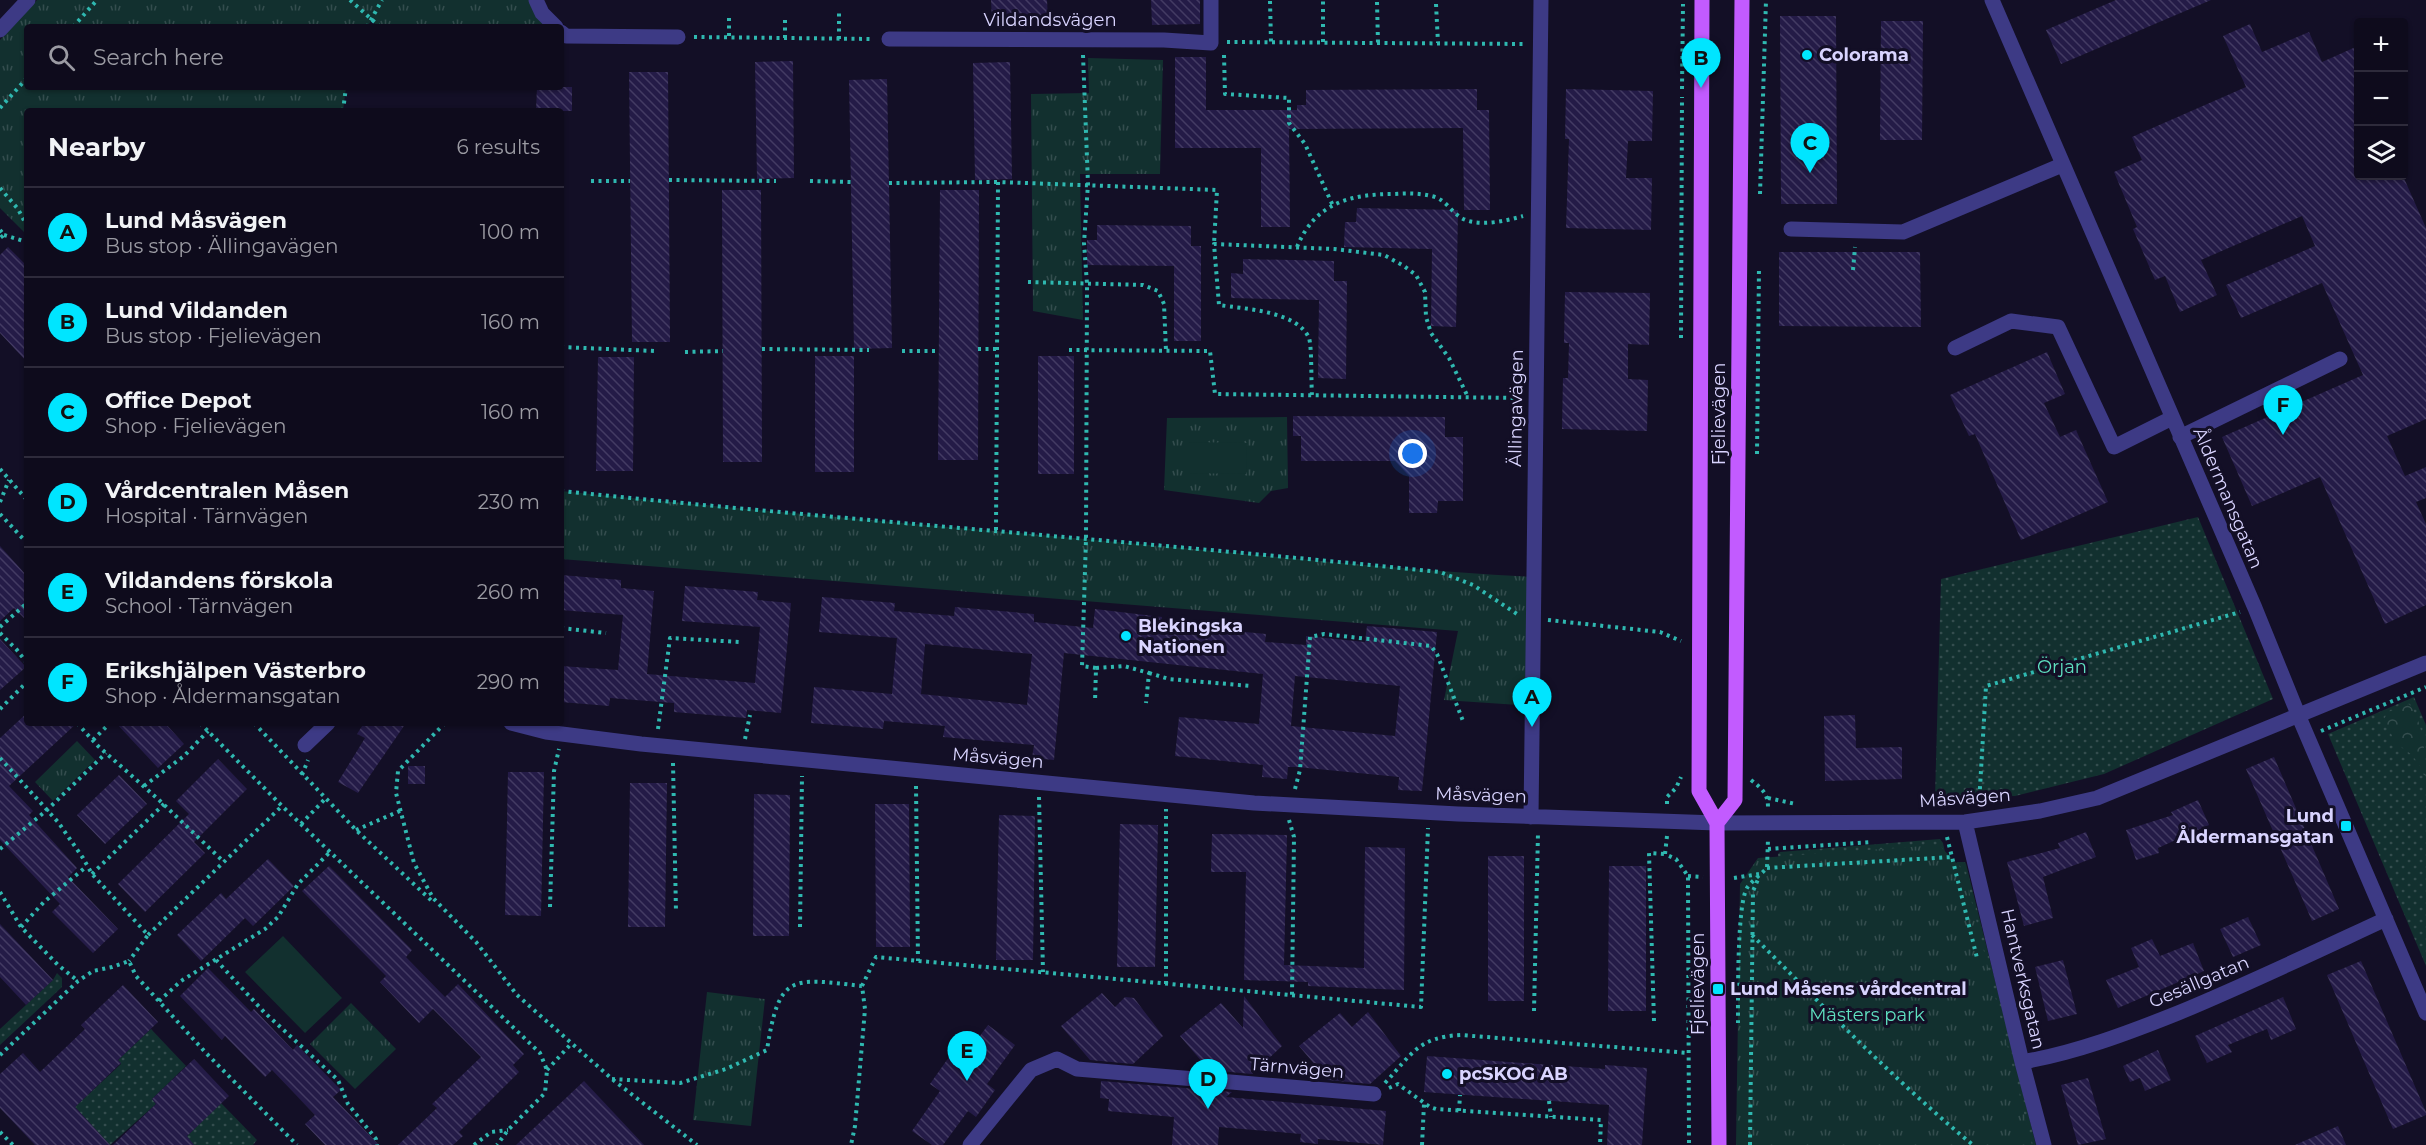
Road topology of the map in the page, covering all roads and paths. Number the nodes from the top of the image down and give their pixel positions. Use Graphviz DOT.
graph roads {
  1 [pos="28,0"];
  2 [pos="97,0"];
  3 [pos="350,0"];
  4 [pos="382,0"];
  5 [pos="536,0"];
  6 [pos="1211,0"];
  7 [pos="1323,0"];
  8 [pos="1540,0"];
  9 [pos="1702,0"];
  10 [pos="1742,0"];
  11 [pos="1992,0"];
  12 [pos="1270,1"];
  13 [pos="1377,2"];
  14 [pos="1436,4"];
  15 [pos="839,14"];
  16 [pos="785,16"];
  17 [pos="729,18"];
  18 [pos="370,21"];
  19 [pos="76,24"];
  20 [pos="368,24"];
  21 [pos="375,24"];
  22 [pos="553,24"];
  23 [pos="0,30"];
  24 [pos="564,34"];
  25 [pos="678,37"];
  26 [pos="729,38"];
  27 [pos="785,38"];
  28 [pos="839,39"];
  29 [pos="889,39"];
  30 [pos="1082,40"];
  31 [pos="1271,42"];
  32 [pos="1323,42"];
  33 [pos="1217,43"];
  34 [pos="1378,43"];
  35 [pos="1438,43"];
  36 [pos="1540,44"];
  37 [pos="24,81"];
  38 [pos="346,90"];
  39 [pos="0,108"];
  40 [pos="342,108"];
  41 [pos="2062,165"];
  42 [pos="669,180"];
  43 [pos="591,181"];
  44 [pos="630,181"];
  45 [pos="776,181"];
  46 [pos="810,181"];
  47 [pos="851,182"];
  48 [pos="998,182"];
  49 [pos="889,183"];
  50 [pos="1088,184"];
  51 [pos="0,188"];
  52 [pos="1333,206"];
  53 [pos="1538,212"];
  54 [pos="24,220"];
  55 [pos="1791,229"];
  56 [pos="0,230"];
  57 [pos="4,234"];
  58 [pos="0,238"];
  59 [pos="24,241"];
  60 [pos="1214,244"];
  61 [pos="1855,246"];
  62 [pos="1297,247"];
  63 [pos="1853,270"];
  64 [pos="1028,282"];
  65 [pos="1087,284"];
  66 [pos="564,347"];
  67 [pos="1955,348"];
  68 [pos="762,349"];
  69 [pos="978,349"];
  70 [pos="998,349"];
  71 [pos="869,350"];
  72 [pos="1069,350"];
  73 [pos="1086,350"];
  74 [pos="654,351"];
  75 [pos="723,351"];
  76 [pos="902,351"];
  77 [pos="939,351"];
  78 [pos="1166,351"];
  79 [pos="685,352"];
  80 [pos="2340,359"];
  81 [pos="1312,395"];
  82 [pos="1468,397"];
  83 [pos="1536,398"];
  84 [pos="2172,418"];
  85 [pos="2180,437"];
  86 [pos="0,469"];
  87 [pos="9,480"];
  88 [pos="564,491"];
  89 [pos="24,497"];
  90 [pos="0,502"];
  91 [pos="0,514"];
  92 [pos="996,531"];
  93 [pos="1086,539"];
  94 [pos="24,540"];
  95 [pos="24,606"];
  96 [pos="2255,608"];
  97 [pos="1533,617"];
  98 [pos="0,627"];
  99 [pos="564,628"];
  100 [pos="0,633"];
  101 [pos="606,633"];
  102 [pos="1681,640"];
  103 [pos="739,642"];
  104 [pos="24,659"];
  105 [pos="2426,663"];
  106 [pos="1096,668"];
  107 [pos="1149,673"];
  108 [pos="24,685"];
  109 [pos="1251,686"];
  110 [pos="2426,687"];
  111 [pos="1095,702"];
  112 [pos="1146,703"];
  113 [pos="0,709"];
  114 [pos="2299,716"];
  115 [pos="1463,721"];
  116 [pos="80,726"];
  117 [pos="107,726"];
  118 [pos="203,726"];
  119 [pos="257,726"];
  120 [pos="325,726"];
  121 [pos="442,726"];
  122 [pos="525,726"];
  123 [pos="208,731"];
  124 [pos="562,734"];
  125 [pos="2307,736"];
  126 [pos="93,740"];
  127 [pos="305,745"];
  128 [pos="655,745"];
  129 [pos="673,747"];
  130 [pos="106,753"];
  131 [pos="0,758"];
  132 [pos="802,760"];
  133 [pos="916,770"];
  134 [pos="1682,775"];
  135 [pos="1038,781"];
  136 [pos="144,786"];
  137 [pos="1166,793"];
  138 [pos="325,799"];
  139 [pos="164,804"];
  140 [pos="1290,805"];
  141 [pos="282,806"];
  142 [pos="47,810"];
  143 [pos="402,810"];
  144 [pos="1428,813"];
  145 [pos="1535,817"];
  146 [pos="1668,820"];
  147 [pos="1972,821"];
  148 [pos="1717,823"];
  149 [pos="301,824"];
  150 [pos="356,830"];
  151 [pos="0,849"];
  152 [pos="1768,849"];
  153 [pos="332,851"];
  154 [pos="1665,854"];
  155 [pos="1974,854"];
  156 [pos="224,862"];
  157 [pos="87,866"];
  158 [pos="1767,868"];
  159 [pos="92,874"];
  160 [pos="1761,874"];
  161 [pos="0,892"];
  162 [pos="550,907"];
  163 [pos="676,912"];
  164 [pos="2386,920"];
  165 [pos="21,927"];
  166 [pos="800,927"];
  167 [pos="148,935"];
  168 [pos="1752,935"];
  169 [pos="476,942"];
  170 [pos="216,960"];
  171 [pos="129,961"];
  172 [pos="918,961"];
  173 [pos="1043,972"];
  174 [pos="78,981"];
  175 [pos="1166,984"];
  176 [pos="862,986"];
  177 [pos="1292,995"];
  178 [pos="159,1001"];
  179 [pos="1534,1011"];
  180 [pos="2426,1013"];
  181 [pos="1654,1021"];
  182 [pos="1737,1024"];
  183 [pos="571,1044"];
  184 [pos="1689,1053"];
  185 [pos="0,1055"];
  186 [pos="2022,1062"];
  187 [pos="547,1070"];
  188 [pos="612,1079"];
  189 [pos="1374,1094"];
  190 [pos="1460,1095"];
  191 [pos="1549,1101"];
  192 [pos="1424,1103"];
  193 [pos="1459,1111"];
  194 [pos="1551,1117"];
  195 [pos="508,1130"];
  196 [pos="0,1132"];
  197 [pos="13,1145"];
  198 [pos="297,1145"];
  199 [pos="377,1145"];
  200 [pos="474,1145"];
  201 [pos="497,1145"];
  202 [pos="697,1145"];
  203 [pos="851,1145"];
  204 [pos="970,1145"];
  205 [pos="1422,1145"];
  206 [pos="1600,1145"];
  207 [pos="1689,1145"];
  208 [pos="1719,1145"];
  209 [pos="1750,1145"];
  210 [pos="1973,1145"];
  211 [pos="2044,1145"];
  1 -- 23 [label="street"];
  2 -- 19 [label="path"];
  3 -- 18 [label="path"];
  4 -- 18 [label="path"];
  5 -- 22 [label="street"];
  6 -- 33 [label="street"];
  7 -- 32 [label="path"];
  8 -- 36 [label="street, Ällingavägen"];
  9 -- 148 [label="main road, Fjelievägen"];
  10 -- 148 [label="main road, Fjelievägen"];
  11 -- 41 [label="street, Åldermansgatan"];
  12 -- 31 [label="path"];
  13 -- 34 [label="path"];
  14 -- 35 [label="path"];
  15 -- 28 [label="path"];
  16 -- 27 [label="path"];
  17 -- 26 [label="path"];
  18 -- 20 [label="path"];
  18 -- 21 [label="path"];
  24 -- 25 [label="street"];
  25 -- 26 [label="path"];
  26 -- 27 [label="path"];
  27 -- 28 [label="path"];
  28 -- 29 [label="path"];
  29 -- 30 [label="street, Vildandsvägen"];
  30 -- 33 [label="street, Vildandsvägen"];
  30 -- 50 [label="path"];
  31 -- 32 [label="path"];
  31 -- 33 [label="path"];
  32 -- 34 [label="path"];
  33 -- 52 [label="path"];
  34 -- 35 [label="path"];
  35 -- 36 [label="path"];
  36 -- 53 [label="street, Ällingavägen"];
  37 -- 39 [label="path"];
  38 -- 40 [label="path"];
  41 -- 55 [label="street"];
  41 -- 84 [label="street, Åldermansgatan"];
  42 -- 45 [label="path"];
  43 -- 44 [label="path"];
  46 -- 47 [label="path"];
  48 -- 49 [label="path"];
  48 -- 50 [label="path"];
  48 -- 70 [label="path"];
  50 -- 60 [label="path"];
  50 -- 65 [label="path"];
  51 -- 54 [label="path"];
  52 -- 53 [label="path"];
  52 -- 62 [label="path"];
  53 -- 83 [label="street, Ällingavägen"];
  56 -- 57 [label="path"];
  57 -- 58 [label="path"];
  57 -- 59 [label="path"];
  60 -- 62 [label="path"];
  60 -- 81 [label="path"];
  61 -- 63 [label="path"];
  62 -- 82 [label="path"];
  64 -- 65 [label="path"];
  65 -- 73 [label="path"];
  65 -- 78 [label="path"];
  66 -- 74 [label="path"];
  67 -- 84 [label="street"];
  68 -- 71 [label="path"];
  69 -- 70 [label="path"];
  70 -- 92 [label="path"];
  72 -- 73 [label="path"];
  73 -- 78 [label="path"];
  73 -- 93 [label="path"];
  75 -- 79 [label="path"];
  76 -- 77 [label="path"];
  78 -- 81 [label="path"];
  80 -- 85 [label="street"];
  81 -- 82 [label="path"];
  82 -- 83 [label="path"];
  83 -- 97 [label="street, Ällingavägen"];
  84 -- 85 [label="street, Åldermansgatan"];
  85 -- 96 [label="street, Åldermansgatan"];
  86 -- 87 [label="path"];
  87 -- 89 [label="path"];
  87 -- 90 [label="path"];
  88 -- 92 [label="path"];
  91 -- 94 [label="path"];
  92 -- 93 [label="path"];
  93 -- 97 [label="path"];
  93 -- 106 [label="path"];
  95 -- 98 [label="path"];
  96 -- 114 [label="street, Åldermansgatan"];
  96 -- 147 [label="path"];
  97 -- 102 [label="path"];
  97 -- 145 [label="street, Ällingavägen"];
  99 -- 101 [label="path"];
  100 -- 104 [label="path"];
  103 -- 128 [label="path"];
  105 -- 114 [label="street, Måsvägen"];
  106 -- 107 [label="path"];
  106 -- 111 [label="path"];
  107 -- 109 [label="path"];
  107 -- 112 [label="path"];
  108 -- 113 [label="path"];
  110 -- 125 [label="path"];
  114 -- 125 [label="street, Åldermansgatan"];
  114 -- 147 [label="street, Måsvägen"];
  115 -- 140 [label="path"];
  116 -- 126 [label="path"];
  117 -- 126 [label="path"];
  118 -- 123 [label="path"];
  119 -- 138 [label="path"];
  120 -- 127 [label="street"];
  121 -- 143 [label="path"];
  122 -- 124 [label="street, Måsvägen"];
  123 -- 136 [label="path"];
  123 -- 141 [label="path"];
  124 -- 128 [label="street, Måsvägen"];
  124 -- 162 [label="path"];
  125 -- 164 [label="street, Åldermansgatan"];
  126 -- 130 [label="path"];
  128 -- 129 [label="street, Måsvägen"];
  129 -- 132 [label="street, Måsvägen"];
  129 -- 163 [label="path"];
  130 -- 136 [label="path"];
  130 -- 142 [label="path"];
  131 -- 142 [label="path"];
  132 -- 133 [label="street, Måsvägen"];
  132 -- 166 [label="path"];
  133 -- 135 [label="street, Måsvägen"];
  133 -- 172 [label="path"];
  134 -- 146 [label="path"];
  135 -- 137 [label="street, Måsvägen"];
  135 -- 173 [label="path"];
  136 -- 139 [label="path"];
  137 -- 140 [label="street, Måsvägen"];
  137 -- 175 [label="path"];
  138 -- 149 [label="path"];
  138 -- 150 [label="path"];
  139 -- 156 [label="path"];
  139 -- 159 [label="path"];
  140 -- 144 [label="street, Måsvägen"];
  140 -- 177 [label="path"];
  141 -- 149 [label="path"];
  141 -- 156 [label="path"];
  142 -- 151 [label="path"];
  142 -- 157 [label="path"];
  143 -- 150 [label="path"];
  143 -- 169 [label="path"];
  144 -- 145 [label="street, Måsvägen"];
  144 -- 177 [label="path"];
  145 -- 146 [label="street, Måsvägen"];
  145 -- 179 [label="path"];
  146 -- 148 [label="street, Måsvägen"];
  146 -- 154 [label="path"];
  147 -- 148 [label="street, Måsvägen"];
  147 -- 155 [label="street, Hantverksgatan"];
  148 -- 208 [label="main road, Fjelievägen"];
  149 -- 153 [label="path"];
  150 -- 169 [label="path"];
  152 -- 158 [label="path"];
  153 -- 170 [label="path"];
  153 -- 187 [label="path"];
  154 -- 181 [label="path"];
  154 -- 184 [label="path"];
  155 -- 158 [label="path"];
  155 -- 186 [label="street, Hantverksgatan"];
  156 -- 167 [label="path"];
  157 -- 159 [label="path"];
  157 -- 165 [label="path"];
  158 -- 160 [label="path"];
  159 -- 167 [label="path"];
  160 -- 168 [label="path"];
  160 -- 182 [label="path"];
  161 -- 165 [label="path"];
  164 -- 180 [label="street, Åldermansgatan"];
  164 -- 186 [label="street, Gesällgatan"];
  165 -- 174 [label="path"];
  167 -- 171 [label="path"];
  168 -- 209 [label="path"];
  168 -- 210 [label="path"];
  169 -- 183 [label="path"];
  170 -- 178 [label="path"];
  170 -- 199 [label="path"];
  171 -- 174 [label="path"];
  171 -- 178 [label="path"];
  172 -- 173 [label="path"];
  172 -- 176 [label="path"];
  173 -- 175 [label="path"];
  174 -- 185 [label="path"];
  175 -- 177 [label="path"];
  176 -- 188 [label="path"];
  176 -- 203 [label="path"];
  178 -- 198 [label="path"];
  183 -- 187 [label="path"];
  183 -- 188 [label="path"];
  184 -- 189 [label="path"];
  184 -- 207 [label="path"];
  186 -- 211 [label="street, Hantverksgatan"];
  187 -- 195 [label="path"];
  188 -- 202 [label="path"];
  189 -- 192 [label="path"];
  189 -- 204 [label="street, Tärnvägen"];
  190 -- 193 [label="path"];
  191 -- 194 [label="path"];
  192 -- 193 [label="path"];
  192 -- 205 [label="path"];
  193 -- 194 [label="path"];
  194 -- 206 [label="path"];
  195 -- 200 [label="path"];
  195 -- 201 [label="path"];
  196 -- 197 [label="path"];
}
